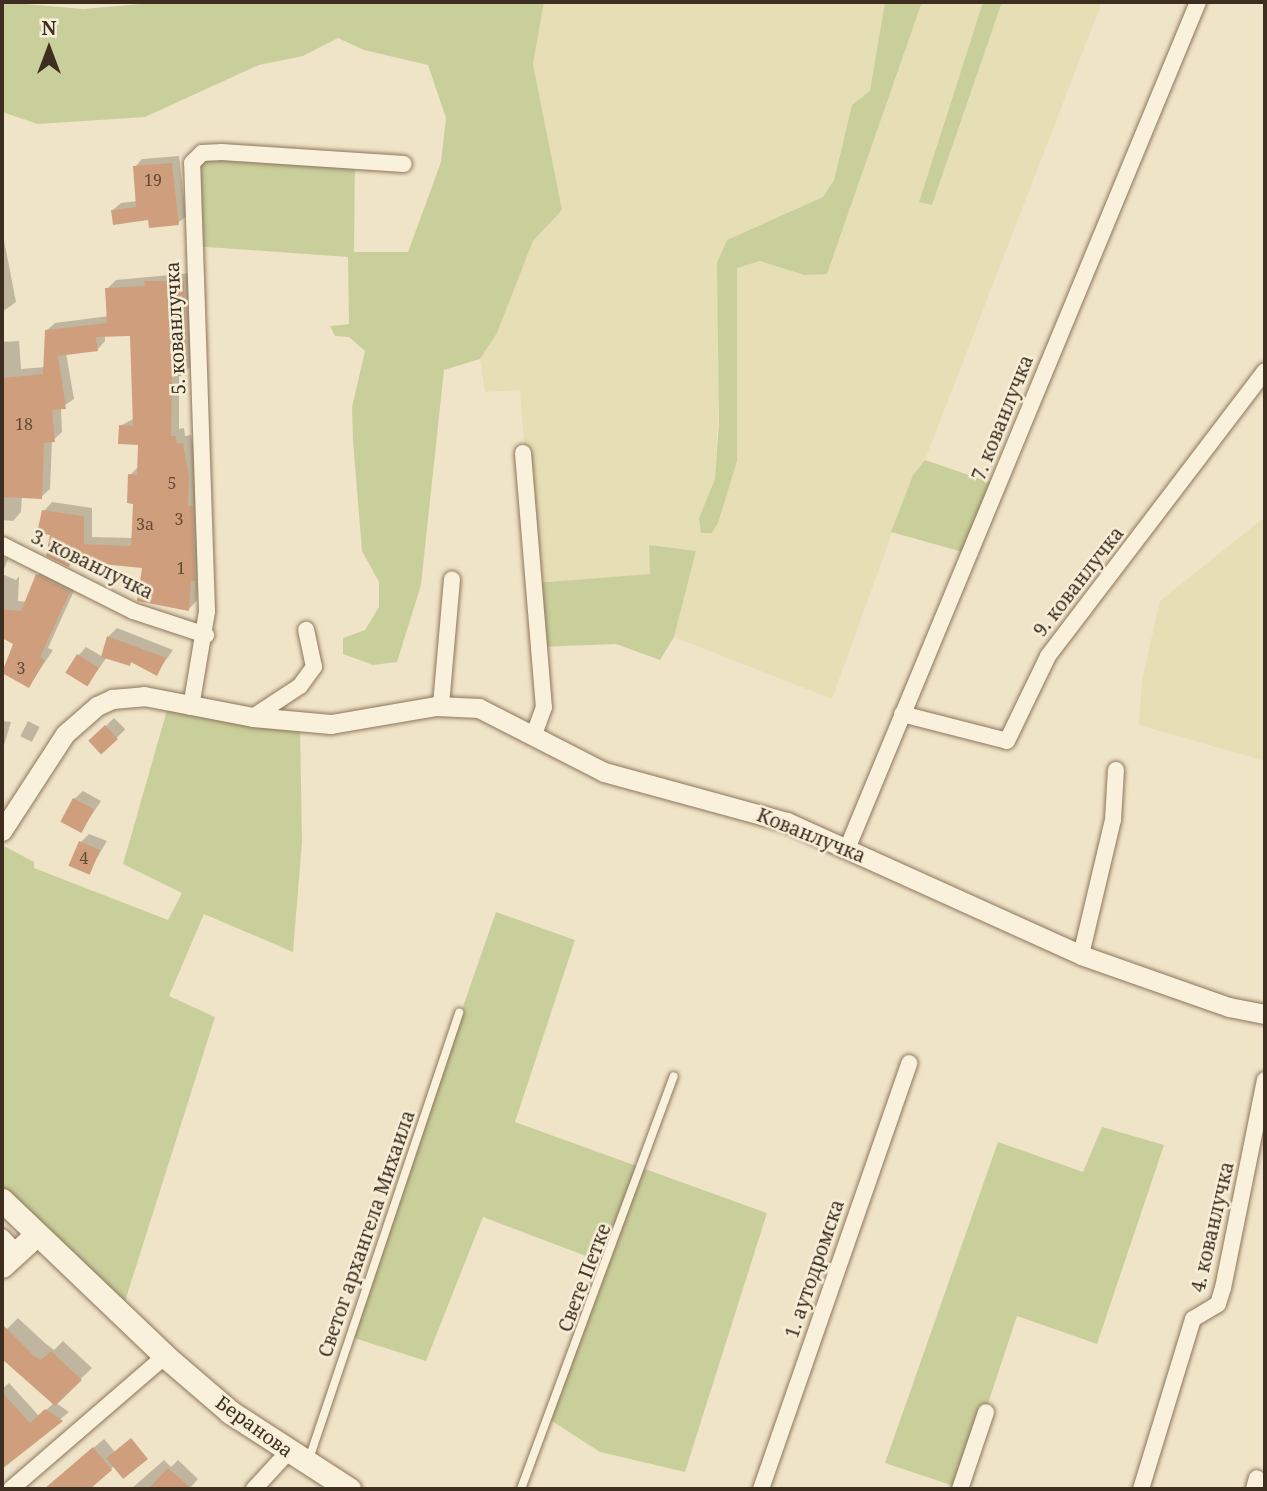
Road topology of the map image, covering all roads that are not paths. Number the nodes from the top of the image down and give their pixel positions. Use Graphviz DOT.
graph roads {
  1 [pos="1198,2"];
  2 [pos="404,164"];
  3 [pos="1265,371"];
  4 [pos="523,453"];
  5 [pos="2,545"];
  6 [pos="452,579"];
  7 [pos="306,630"];
  8 [pos="206,635"];
  9 [pos="442,705"];
  10 [pos="191,707"];
  11 [pos="902,714"];
  12 [pos="253,717"];
  13 [pos="534,735"];
  14 [pos="1116,770"];
  15 [pos="2,831"];
  16 [pos="847,849"];
  17 [pos="1081,955"];
  18 [pos="459,1013"];
  19 [pos="1265,1014"];
  20 [pos="909,1063"];
  21 [pos="674,1076"];
  22 [pos="1265,1080"];
  23 [pos="2,1200"];
  24 [pos="37,1234"];
  25 [pos="7,1252"];
  26 [pos="165,1356"];
  27 [pos="986,1412"];
  28 [pos="297,1459"];
  29 [pos="12,1489"];
  30 [pos="254,1489"];
  31 [pos="349,1489"];
  32 [pos="521,1489"];
  33 [pos="761,1489"];
  34 [pos="960,1489"];
  35 [pos="1141,1489"];
  1 -- 11 [label="street, 7. кованлучка"];
  2 -- 8 [label="street, 5. кованлучка"];
  3 -- 11 [label="street, 9. кованлучка"];
  4 -- 13 [label="street"];
  5 -- 8 [label="street, 3. кованлучка"];
  6 -- 9 [label="street"];
  7 -- 12 [label="street"];
  8 -- 10 [label="street, 5. кованлучка"];
  9 -- 12 [label="street, Кованлучка"];
  9 -- 13 [label="street, Кованлучка"];
  10 -- 12 [label="street, Кованлучка"];
  10 -- 15 [label="street, Кованлучка"];
  11 -- 16 [label="street, 7. кованлучка"];
  13 -- 16 [label="street, Кованлучка"];
  14 -- 17 [label="street"];
  16 -- 17 [label="street, Кованлучка"];
  17 -- 19 [label="street, Кованлучка"];
  18 -- 28 [label="lane, Светог архангела Михаила"];
  20 -- 33 [label="street, 1. аутодромска"];
  21 -- 32 [label="lane, Свете Петке"];
  22 -- 35 [label="street, 4. кованлучка"];
  23 -- 24 [label="main road, Беранова"];
  24 -- 25 [label="main road"];
  24 -- 26 [label="main road, Беранова"];
  26 -- 28 [label="main road, Беранова"];
  26 -- 29 [label="street"];
  27 -- 34 [label="street"];
  28 -- 30 [label="street"];
  28 -- 31 [label="main road, Беранова"];
}
